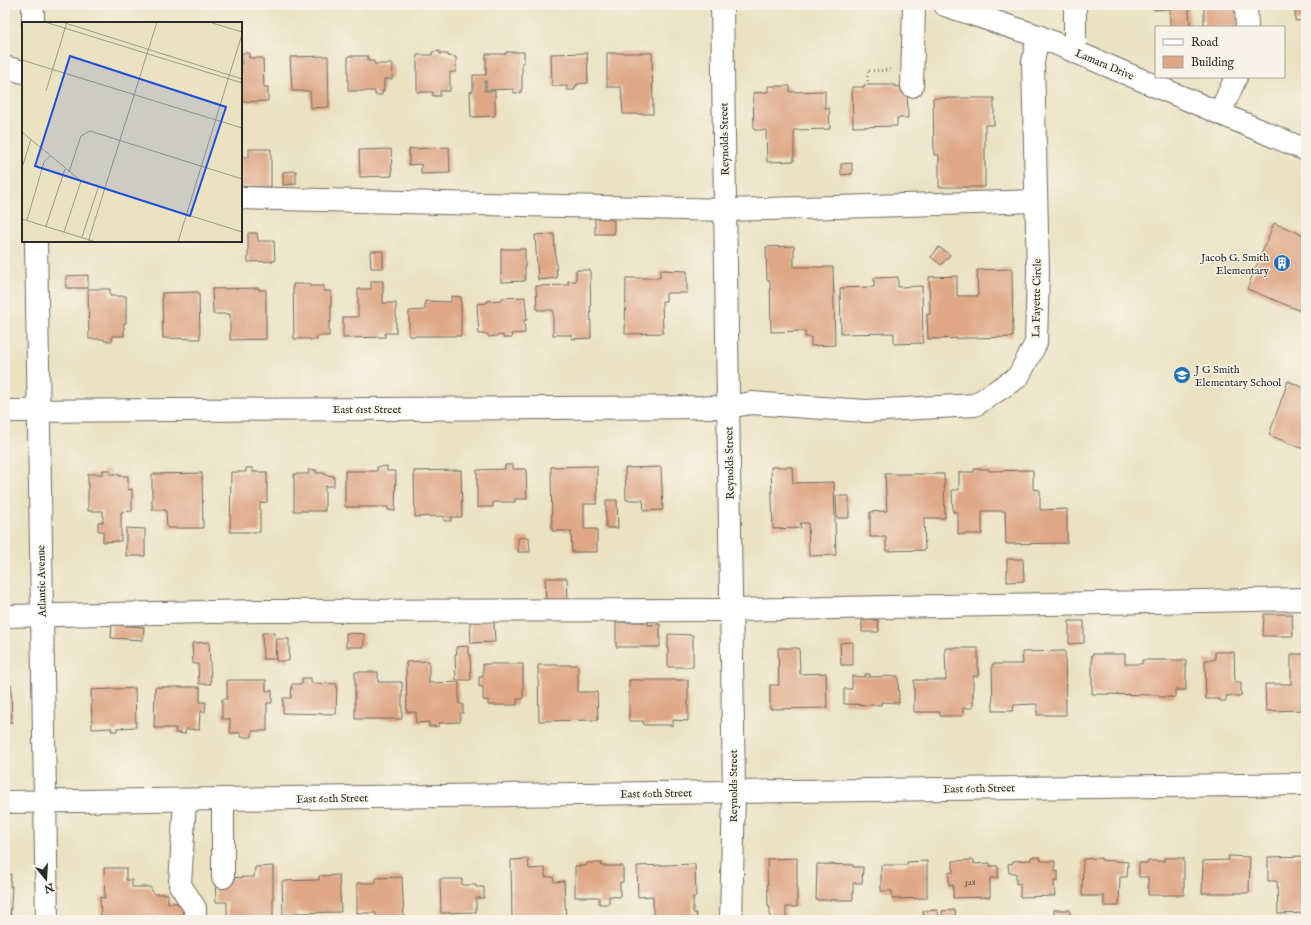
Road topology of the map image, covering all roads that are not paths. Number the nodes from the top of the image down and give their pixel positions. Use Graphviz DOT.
graph roads {
  1 [pos="33,5"];
  2 [pos="722,5"];
  3 [pos="914,5"];
  4 [pos="946,5"];
  5 [pos="1075,5"];
  6 [pos="1246,5"];
  7 [pos="33,22"];
  8 [pos="1247,26"];
  9 [pos="1038,36"];
  10 [pos="1075,51"];
  11 [pos="5,67"];
  12 [pos="22,72"];
  13 [pos="912,77"];
  14 [pos="1236,78"];
  15 [pos="1220,113"];
  16 [pos="1306,150"];
  17 [pos="242,198"];
  18 [pos="1036,201"];
  19 [pos="724,210"];
  20 [pos="36,242"];
  21 [pos="728,407"];
  22 [pos="5,410"];
  23 [pos="39,410"];
  24 [pos="1306,599"];
  25 [pos="731,610"];
  26 [pos="42,615"];
  27 [pos="5,616"];
  28 [pos="1306,784"];
  29 [pos="734,792"];
  30 [pos="223,799"];
  31 [pos="185,800"];
  32 [pos="5,802"];
  33 [pos="45,802"];
  34 [pos="223,878"];
  35 [pos="195,919"];
  36 [pos="47,920"];
  37 [pos="731,920"];
  1 -- 7 [label="street"];
  2 -- 19 [label="street, Reynolds Street"];
  3 -- 13 [label="street"];
  4 -- 9 [label="street, Lamara Drive"];
  5 -- 10 [label="street"];
  6 -- 8 [label="street"];
  9 -- 10 [label="street, Lamara Drive"];
  9 -- 18 [label="street, La Fayette Circle"];
  10 -- 15 [label="street, Lamara Drive"];
  11 -- 12 [label="street"];
  14 -- 15 [label="street"];
  15 -- 16 [label="street, Lamara Drive"];
  17 -- 19 [label="street"];
  18 -- 19 [label="street"];
  18 -- 21 [label="street, La Fayette Circle"];
  19 -- 21 [label="street, Reynolds Street"];
  20 -- 23 [label="street, Atlantic Avenue"];
  21 -- 23 [label="street, East 61st Street"];
  21 -- 25 [label="street, Reynolds Street"];
  22 -- 23 [label="street, East 61st Street"];
  23 -- 26 [label="street, Atlantic Avenue"];
  24 -- 25 [label="street"];
  25 -- 26 [label="street"];
  25 -- 29 [label="street, Reynolds Street"];
  26 -- 27 [label="street"];
  26 -- 33 [label="street, Atlantic Avenue"];
  28 -- 29 [label="street, East 60th Street"];
  29 -- 30 [label="street, East 60th Street"];
  29 -- 37 [label="street, Reynolds Street"];
  30 -- 31 [label="street, East 60th Street"];
  30 -- 34 [label="street"];
  31 -- 33 [label="street, East 60th Street"];
  31 -- 35 [label="street"];
  32 -- 33 [label="street, East 60th Street"];
  33 -- 36 [label="street, Atlantic Avenue"];
}
